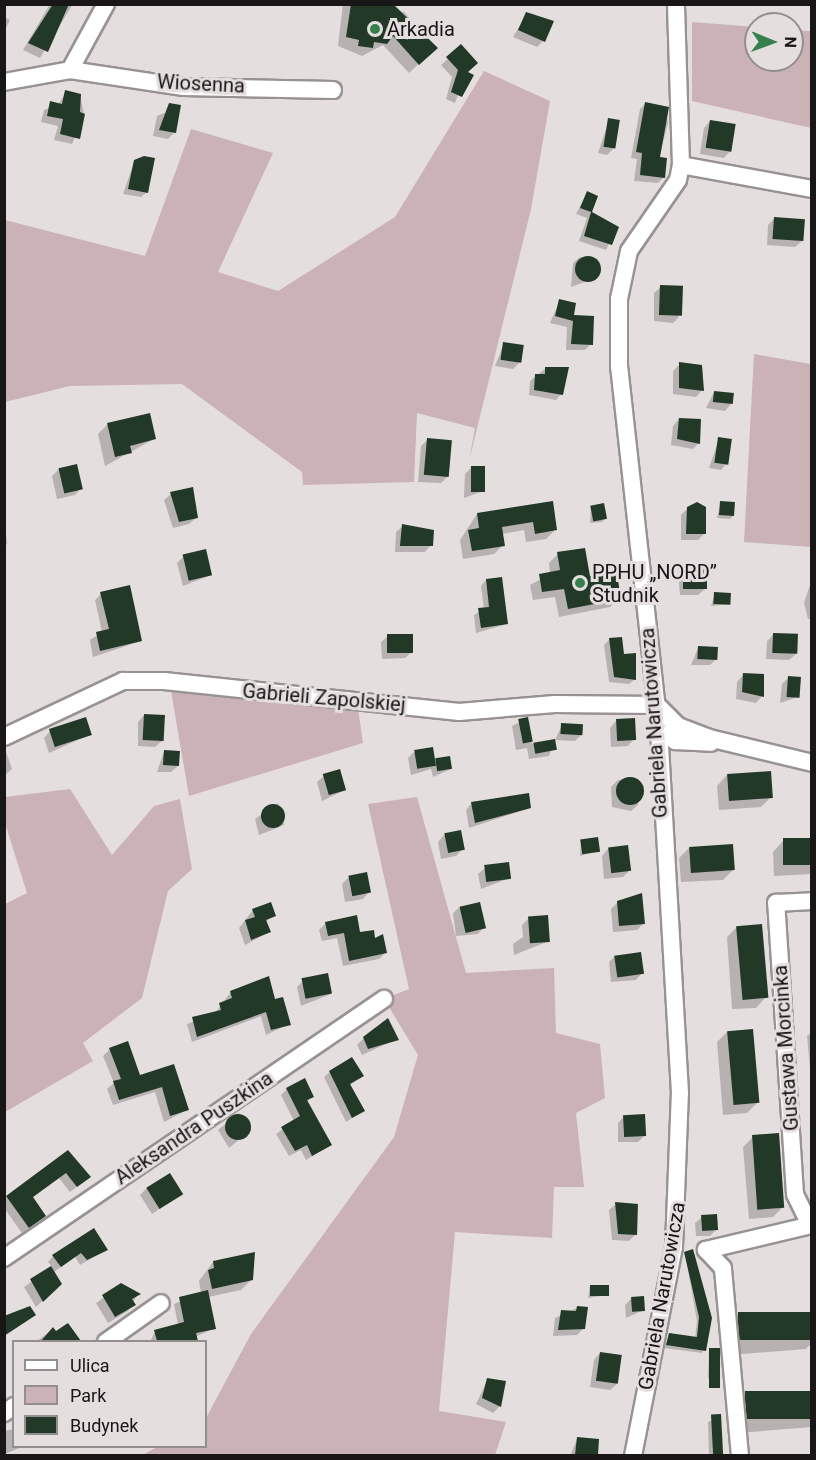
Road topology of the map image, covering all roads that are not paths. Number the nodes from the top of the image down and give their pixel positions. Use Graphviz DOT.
graph roads {
  1 [pos="106,4"];
  2 [pos="676,4"];
  3 [pos="70,70"];
  4 [pos="4,82"];
  5 [pos="333,90"];
  6 [pos="681,165"];
  7 [pos="812,189"];
  8 [pos="657,705"];
  9 [pos="678,726"];
  10 [pos="658,728"];
  11 [pos="4,737"];
  12 [pos="684,744"];
  13 [pos="727,744"];
  14 [pos="660,760"];
  15 [pos="812,764"];
  16 [pos="812,901"];
  17 [pos="384,999"];
  18 [pos="811,1225"];
  19 [pos="4,1258"];
  20 [pos="161,1303"];
  21 [pos="107,1340"];
  22 [pos="633,1455"];
  23 [pos="740,1455"];
  1 -- 3 [label="street"];
  2 -- 6 [label="street, Gabriela Narutowicza"];
  3 -- 4 [label="street, Wiosenna"];
  3 -- 5 [label="street, Wiosenna"];
  6 -- 7 [label="street"];
  6 -- 8 [label="street, Gabriela Narutowicza"];
  8 -- 9 [label="street"];
  8 -- 10 [label="street, Gabriela Narutowicza"];
  8 -- 11 [label="street, Gabrieli Zapolskiej"];
  9 -- 10 [label="street"];
  9 -- 13 [label="street"];
  10 -- 12 [label="street"];
  10 -- 14 [label="street, Gabriela Narutowicza"];
  12 -- 13 [label="street"];
  12 -- 14 [label="street"];
  13 -- 15 [label="street"];
  14 -- 22 [label="street, Gabriela Narutowicza"];
  16 -- 18 [label="street, Gustawa Morcinka"];
  17 -- 19 [label="street, Aleksandra Puszkina"];
  18 -- 23 [label="street, Gustawa Morcinka"];
  20 -- 21 [label="street"];
}
